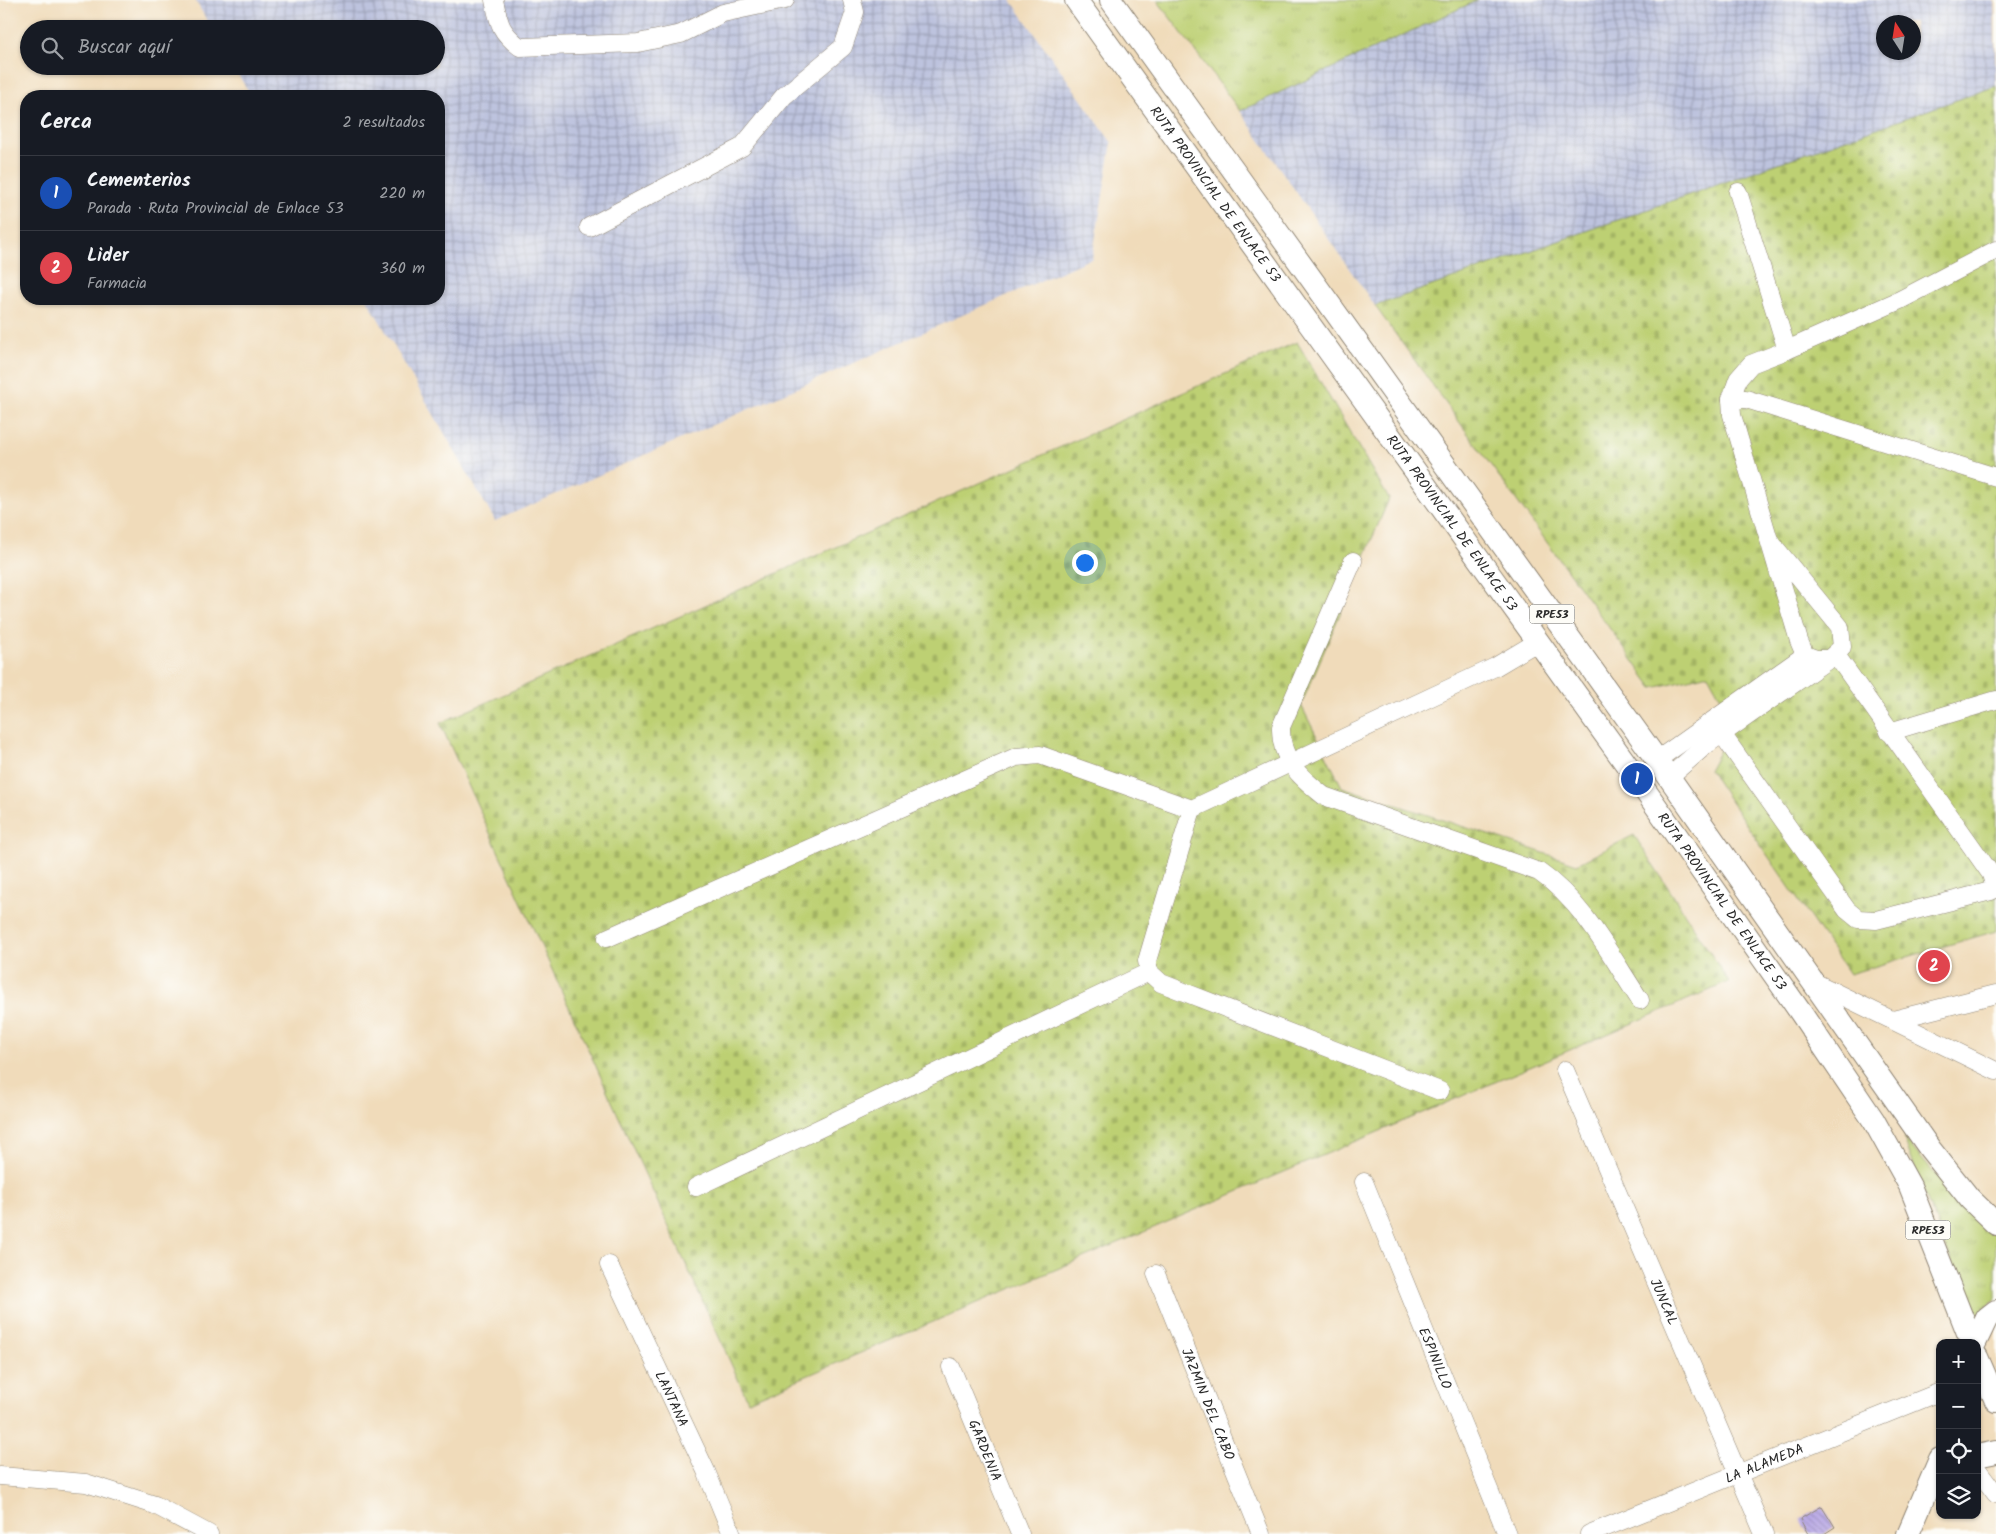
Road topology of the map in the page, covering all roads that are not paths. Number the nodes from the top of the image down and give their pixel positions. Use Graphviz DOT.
graph roads {
  1 [pos="494,0"];
  2 [pos="784,0"];
  3 [pos="852,0"];
  4 [pos="1076,0"];
  5 [pos="1111,0"];
  6 [pos="1738,192"];
  7 [pos="589,227"];
  8 [pos="1996,250"];
  9 [pos="1787,350"];
  10 [pos="1731,399"];
  11 [pos="1996,477"];
  12 [pos="1769,540"];
  13 [pos="1353,561"];
  14 [pos="1537,642"];
  15 [pos="1805,655"];
  16 [pos="1833,657"];
  17 [pos="1996,700"];
  18 [pos="1889,732"];
  19 [pos="1722,734"];
  20 [pos="1288,763"];
  21 [pos="1663,768"];
  22 [pos="1192,809"];
  23 [pos="607,938"];
  24 [pos="1149,972"];
  25 [pos="1813,982"];
  26 [pos="1996,994"];
  27 [pos="1640,1000"];
  28 [pos="1893,1020"];
  29 [pos="1565,1070"];
  30 [pos="1996,1071"];
  31 [pos="1440,1091"];
  32 [pos="1364,1182"];
  33 [pos="696,1187"];
  34 [pos="1996,1224"];
  35 [pos="609,1265"];
  36 [pos="1156,1274"];
  37 [pos="1996,1312"];
  38 [pos="1971,1339"];
  39 [pos="1975,1339"];
  40 [pos="1981,1366"];
  41 [pos="951,1367"];
  42 [pos="1936,1394"];
  43 [pos="1996,1401"];
  44 [pos="1996,1452"];
  45 [pos="1981,1455"];
  46 [pos="1739,1473"];
  47 [pos="1981,1474"];
  48 [pos="0,1476"];
  49 [pos="1933,1486"];
  50 [pos="1996,1494"];
  51 [pos="208,1534"];
  52 [pos="732,1534"];
  53 [pos="1020,1534"];
  54 [pos="1261,1534"];
  55 [pos="1507,1534"];
  56 [pos="1589,1534"];
  57 [pos="1764,1534"];
  58 [pos="1908,1534"];
  1 -- 2 [label="street"];
  3 -- 7 [label="street"];
  4 -- 14 [label="main road, RUTA PROVINCIAL DE ENLACE 53 / RPE53"];
  5 -- 21 [label="main road, RUTA PROVINCIAL DE ENLACE 53 / RPE53"];
  6 -- 9 [label="street"];
  8 -- 9 [label="street"];
  9 -- 10 [label="street"];
  10 -- 11 [label="street"];
  10 -- 12 [label="street"];
  12 -- 15 [label="street"];
  12 -- 16 [label="street"];
  13 -- 20 [label="street"];
  14 -- 20 [label="street"];
  14 -- 38 [label="main road, RUTA PROVINCIAL DE ENLACE 53 / RPE53"];
  15 -- 16 [label="street"];
  15 -- 21 [label="street"];
  16 -- 18 [label="street"];
  16 -- 19 [label="street"];
  17 -- 18 [label="street"];
  18 -- 19 [label="street"];
  19 -- 21 [label="street"];
  20 -- 22 [label="street"];
  20 -- 27 [label="street"];
  21 -- 25 [label="main road, RUTA PROVINCIAL DE ENLACE 53 / RPE53"];
  22 -- 23 [label="street"];
  22 -- 24 [label="street"];
  24 -- 31 [label="street"];
  24 -- 33 [label="street"];
  25 -- 28 [label="street"];
  25 -- 34 [label="main road, RUTA PROVINCIAL DE ENLACE 53 / RPE53"];
  26 -- 28 [label="street"];
  28 -- 30 [label="street"];
  29 -- 46 [label="street, JUNCAL"];
  32 -- 55 [label="street, ESPINILLO"];
  35 -- 52 [label="street, LANTANA"];
  36 -- 54 [label="street, JAZMIN DEL CABO"];
  37 -- 39 [label="main road, RPE53"];
  40 -- 43 [label="main road"];
  41 -- 53 [label="street, GARDENIA"];
  42 -- 46 [label="street, LA ALAMEDA"];
  44 -- 45 [label="main road"];
  46 -- 56 [label="street, LA ALAMEDA"];
  46 -- 57 [label="street, JUNCAL"];
  47 -- 50 [label="street"];
  48 -- 51 [label="street"];
  49 -- 58 [label="main road"];
}
